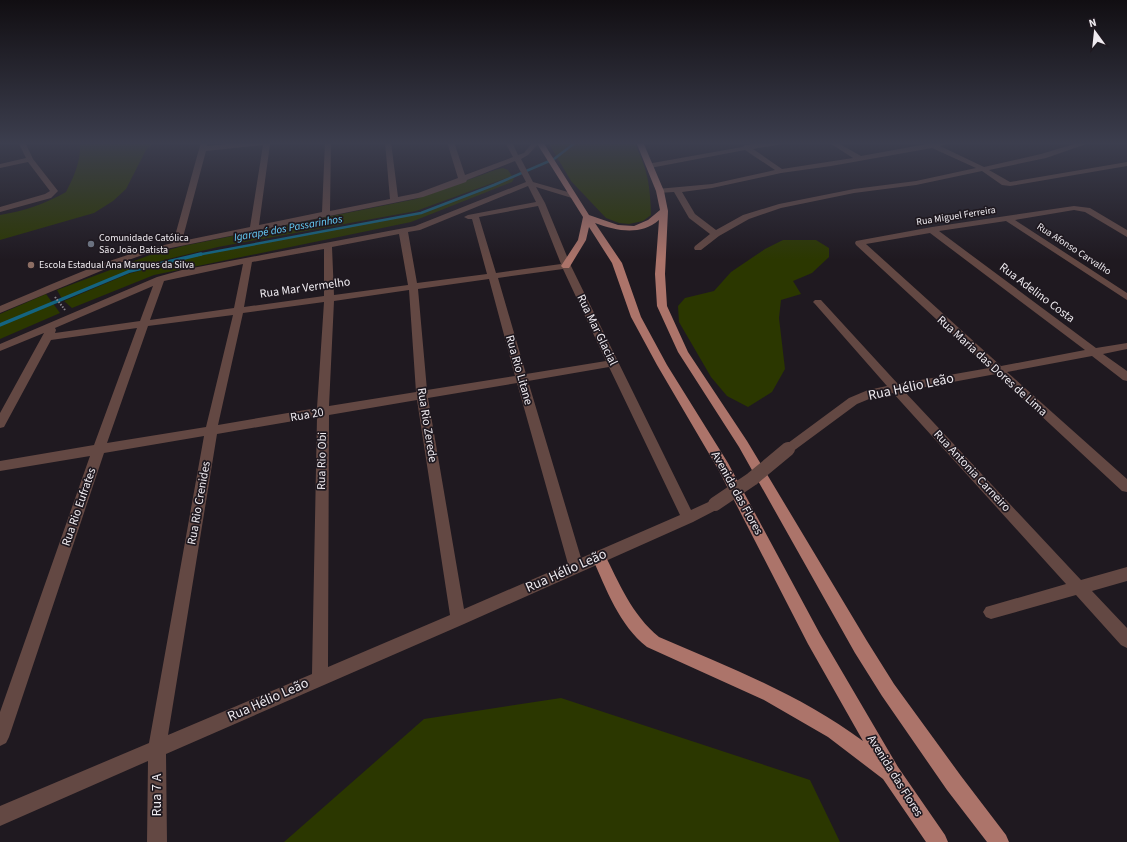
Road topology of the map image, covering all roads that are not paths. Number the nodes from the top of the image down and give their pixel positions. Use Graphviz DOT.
graph roads {
  1 [pos="47,181"];
  2 [pos="194,181"];
  3 [pos="261,181"];
  4 [pos="327,181"];
  5 [pos="392,181"];
  6 [pos="459,181"];
  7 [pos="526,181"];
  8 [pos="530,181"];
  9 [pos="532,181"];
  10 [pos="563,181"];
  11 [pos="656,181"];
  12 [pos="735,181"];
  13 [pos="924,181"];
  14 [pos="1002,181"];
  15 [pos="1026,181"];
  16 [pos="660,190"];
  17 [pos="677,190"];
  18 [pos="572,196"];
  19 [pos="394,201"];
  20 [pos="541,203"];
  21 [pos="0,210"];
  22 [pos="664,211"];
  23 [pos="326,215"];
  24 [pos="474,216"];
  25 [pos="587,216"];
  26 [pos="1008,219"];
  27 [pos="431,223"];
  28 [pos="254,229"];
  29 [pos="932,230"];
  30 [pos="403,231"];
  31 [pos="716,234"];
  32 [pos="1127,234"];
  33 [pos="177,243"];
  34 [pos="859,243"];
  35 [pos="328,245"];
  36 [pos="698,248"];
  37 [pos="248,260"];
  38 [pos="566,266"];
  39 [pos="492,276"];
  40 [pos="160,279"];
  41 [pos="413,286"];
  42 [pos="1127,297"];
  43 [pos="329,298"];
  44 [pos="818,302"];
  45 [pos="0,310"];
  46 [pos="239,310"];
  47 [pos="143,322"];
  48 [pos="55,324"];
  49 [pos="48,337"];
  50 [pos="1127,346"];
  51 [pos="0,348"];
  52 [pos="1094,352"];
  53 [pos="613,363"];
  54 [pos="997,370"];
  55 [pos="1127,377"];
  56 [pos="521,378"];
  57 [pos="895,388"];
  58 [pos="422,394"];
  59 [pos="323,412"];
  60 [pos="0,424"];
  61 [pos="211,431"];
  62 [pos="99,448"];
  63 [pos="0,466"];
  64 [pos="1127,487"];
  65 [pos="688,518"];
  66 [pos="599,557"];
  67 [pos="576,566"];
  68 [pos="1127,574"];
  69 [pos="1080,587"];
  70 [pos="991,612"];
  71 [pos="458,619"];
  72 [pos="1127,640"];
  73 [pos="320,677"];
  74 [pos="0,737"];
  75 [pos="157,748"];
  76 [pos="891,774"];
  77 [pos="0,816"];
  78 [pos="157,842"];
  79 [pos="938,842"];
  80 [pos="999,842"];
  1 -- 21 [label="street"];
  2 -- 33 [label="street"];
  3 -- 28 [label="street"];
  4 -- 23 [label="street"];
  5 -- 19 [label="street"];
  6 -- 19 [label="street"];
  7 -- 27 [label="street"];
  8 -- 20 [label="street, Rua Mar Glacial"];
  9 -- 18 [label="street"];
  10 -- 18 [label="main road, Avenida das Flores"];
  11 -- 16 [label="main road"];
  12 -- 17 [label="street"];
  13 -- 31 [label="street"];
  14 -- 15 [label="street"];
  16 -- 17 [label="street"];
  16 -- 22 [label="main road"];
  17 -- 31 [label="street"];
  18 -- 25 [label="main road, Avenida das Flores"];
  19 -- 23 [label="street"];
  20 -- 24 [label="street"];
  20 -- 38 [label="street, Rua Mar Glacial"];
  22 -- 25 [label="main road"];
  22 -- 80 [label="main road"];
  23 -- 28 [label="street"];
  24 -- 27 [label="street"];
  24 -- 39 [label="street, Rua Rio Litane"];
  25 -- 38 [label="main road"];
  25 -- 76 [label="main road, Avenida das Flores"];
  26 -- 29 [label="street, Rua Miguel Ferreira"];
  26 -- 32 [label="street, Rua Miguel Ferreira"];
  26 -- 42 [label="street, Rua Afonso Carvalho"];
  27 -- 30 [label="street"];
  28 -- 33 [label="street"];
  29 -- 34 [label="street, Rua Miguel Ferreira"];
  29 -- 52 [label="street, Rua Adelino Costa"];
  30 -- 35 [label="street"];
  30 -- 41 [label="street, Rua Rio Zerede"];
  31 -- 36 [label="street"];
  33 -- 45 [label="street"];
  34 -- 54 [label="street, Rua Maria das Dores de Lima"];
  35 -- 37 [label="street"];
  35 -- 43 [label="street, Rua Rio Obi"];
  37 -- 40 [label="street"];
  37 -- 46 [label="street, Rua Rio Crenides"];
  38 -- 39 [label="street, Rua Mar Vermelho"];
  38 -- 53 [label="street, Rua Mar Glacial"];
  39 -- 41 [label="street, Rua Mar Vermelho"];
  39 -- 56 [label="street, Rua Rio Litane"];
  40 -- 47 [label="street, Rua Rio Eufrates"];
  40 -- 48 [label="street"];
  41 -- 43 [label="street, Rua Mar Vermelho"];
  41 -- 58 [label="street, Rua Rio Zerede"];
  43 -- 46 [label="street, Rua Mar Vermelho"];
  43 -- 59 [label="street, Rua Rio Obi"];
  44 -- 57 [label="street, Rua Antonia Carneiro"];
  46 -- 47 [label="street, Rua Mar Vermelho"];
  46 -- 61 [label="street, Rua Rio Crenides"];
  47 -- 49 [label="street, Rua Mar Vermelho"];
  47 -- 62 [label="street, Rua Rio Eufrates"];
  48 -- 49 [label="street"];
  48 -- 51 [label="street"];
  49 -- 60 [label="street"];
  50 -- 52 [label="street, Rua Hélio Leão"];
  52 -- 54 [label="street, Rua Hélio Leão"];
  52 -- 55 [label="street, Rua Adelino Costa"];
  53 -- 56 [label="street, Rua 20"];
  53 -- 65 [label="street, Rua Mar Glacial"];
  54 -- 57 [label="street, Rua Hélio Leão"];
  54 -- 64 [label="street, Rua Maria das Dores de Lima"];
  56 -- 58 [label="street, Rua 20"];
  56 -- 67 [label="street, Rua Rio Litane"];
  57 -- 65 [label="street, Rua Hélio Leão, bridge"];
  57 -- 69 [label="street, Rua Antonia Carneiro"];
  58 -- 59 [label="street, Rua 20"];
  58 -- 71 [label="street, Rua Rio Zerede"];
  59 -- 61 [label="street, Rua 20"];
  59 -- 73 [label="street, Rua Rio Obi"];
  61 -- 62 [label="street, Rua 20"];
  61 -- 75 [label="street, Rua Rio Crenides"];
  62 -- 63 [label="street, Rua 20"];
  62 -- 74 [label="street, Rua Rio Eufrates"];
  65 -- 66 [label="street, Rua Hélio Leão"];
  66 -- 67 [label="street, Rua Hélio Leão"];
  66 -- 76 [label="main road"];
  67 -- 71 [label="street, Rua Hélio Leão"];
  68 -- 69 [label="street"];
  69 -- 70 [label="street"];
  69 -- 72 [label="street, Rua Antonia Carneiro"];
  71 -- 73 [label="street, Rua Hélio Leão"];
  73 -- 75 [label="street, Rua Hélio Leão"];
  75 -- 77 [label="street, Rua Hélio Leão"];
  75 -- 78 [label="street, Rua 7 A"];
  76 -- 79 [label="main road, Avenida das Flores"];
}
